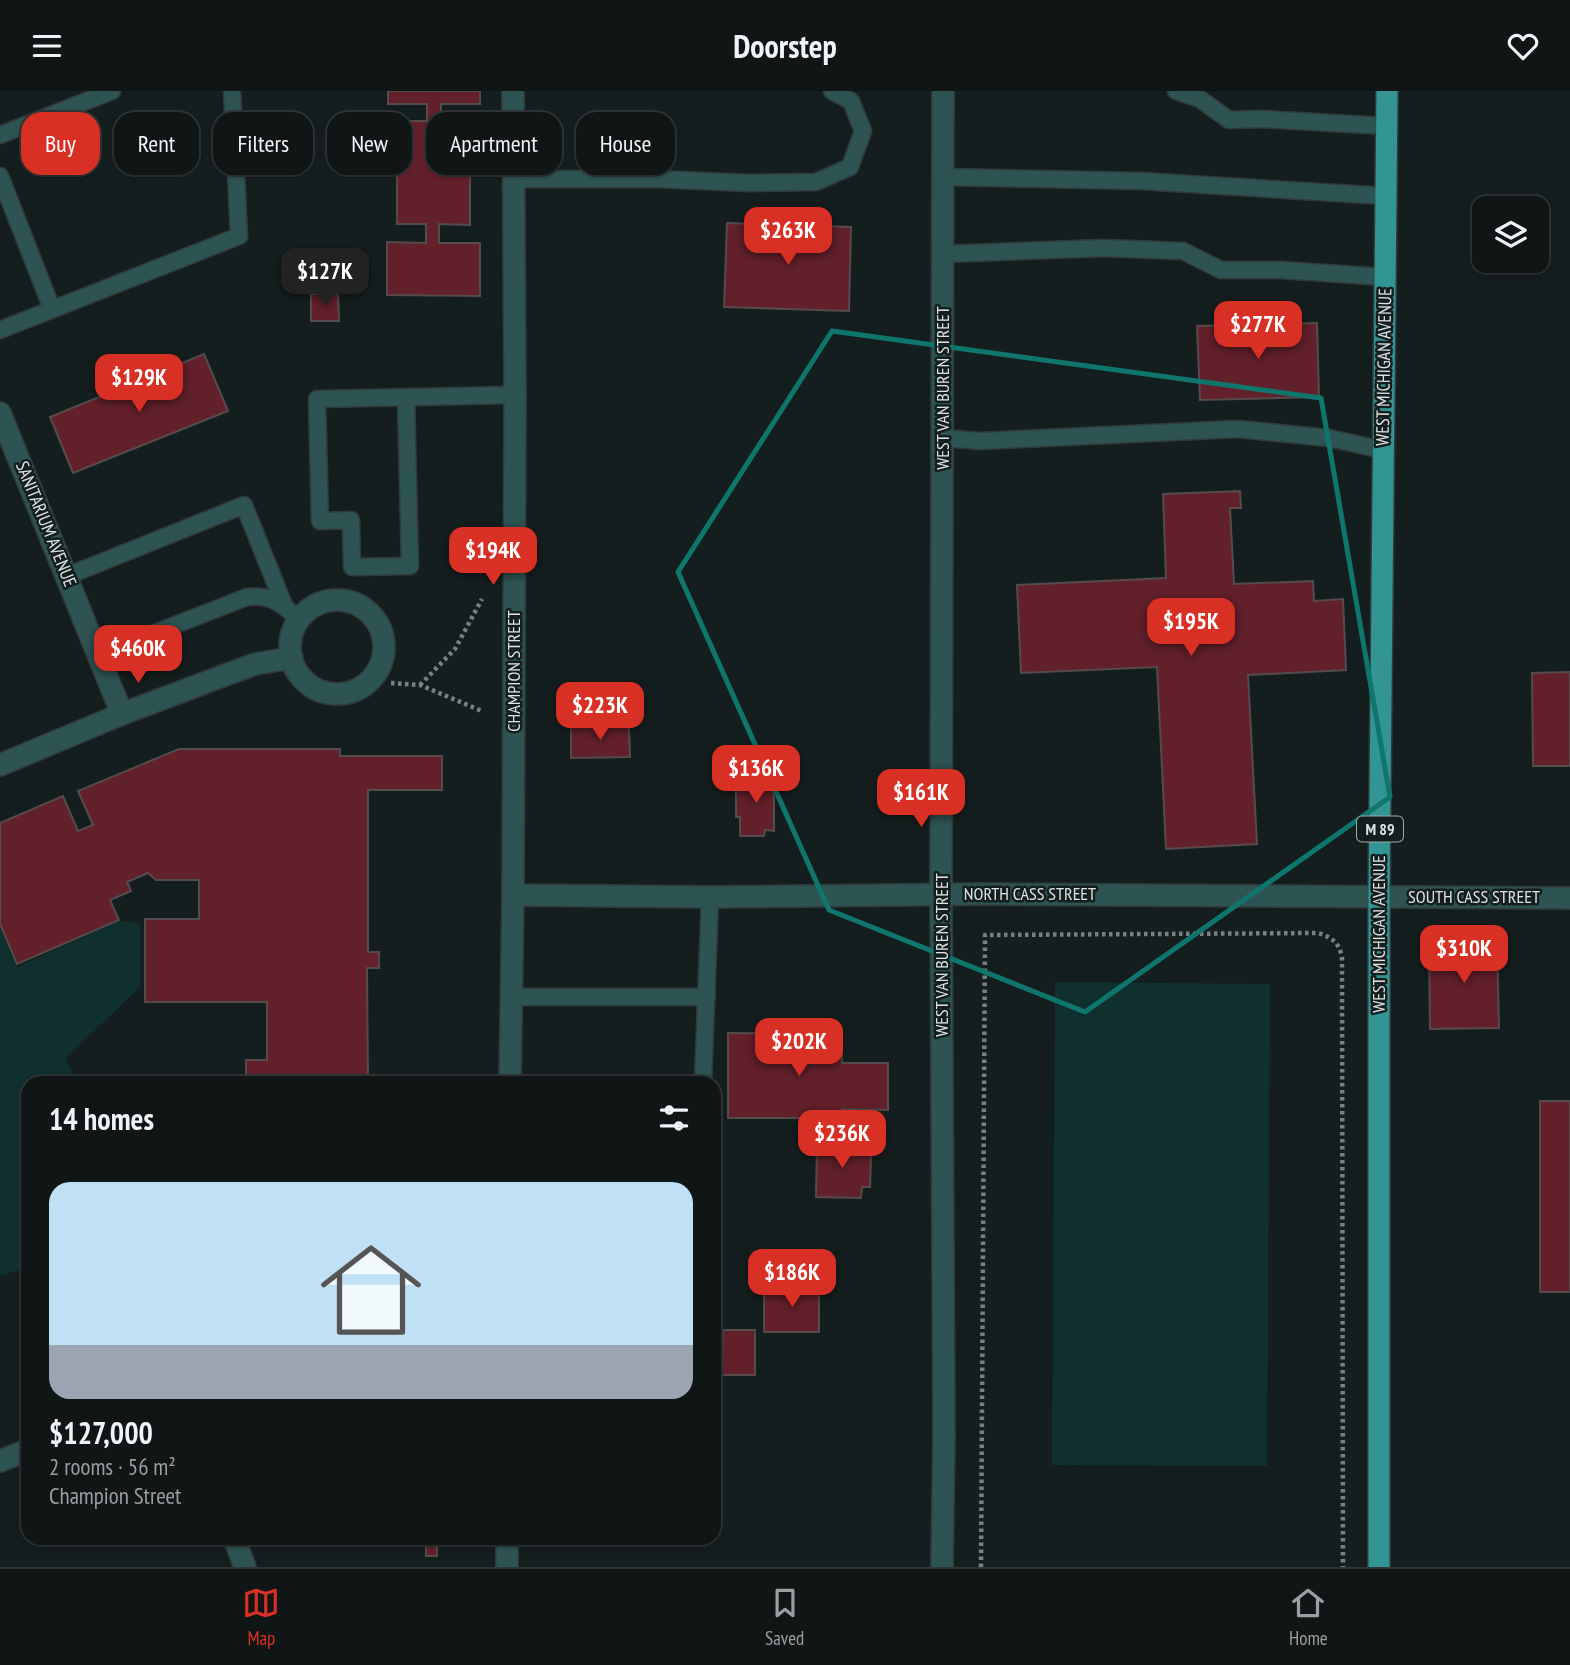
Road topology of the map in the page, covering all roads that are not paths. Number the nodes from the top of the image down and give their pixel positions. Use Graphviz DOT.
graph roads {
  1 [pos="113,91"];
  2 [pos="232,91"];
  3 [pos="513,91"];
  4 [pos="832,91"];
  5 [pos="943,91"];
  6 [pos="1176,91"];
  7 [pos="1387,91"];
  8 [pos="1386,126"];
  9 [pos="0,135"];
  10 [pos="0,176"];
  11 [pos="944,177"];
  12 [pos="512,179"];
  13 [pos="1386,196"];
  14 [pos="943,254"];
  15 [pos="1385,277"];
  16 [pos="52,309"];
  17 [pos="0,330"];
  18 [pos="515,395"];
  19 [pos="406,397"];
  20 [pos="0,413"];
  21 [pos="943,438"];
  22 [pos="1383,450"];
  23 [pos="67,576"];
  24 [pos="291,612"];
  25 [pos="98,655"];
  26 [pos="292,658"];
  27 [pos="122,714"];
  28 [pos="0,765"];
  29 [pos="942,894"];
  30 [pos="513,895"];
  31 [pos="710,897"];
  32 [pos="1379,897"];
  33 [pos="1570,898"];
  34 [pos="511,997"];
  35 [pos="707,997"];
  36 [pos="510,1076"];
  37 [pos="703,1076"];
  38 [pos="21,1453"];
  39 [pos="0,1461"];
  40 [pos="237,1545"];
  41 [pos="507,1545"];
  42 [pos="245,1567"];
  43 [pos="507,1567"];
  44 [pos="942,1567"];
  45 [pos="1379,1567"];
  1 -- 9 [label="lane"];
  2 -- 16 [label="lane"];
  3 -- 12 [label="street, CHAMPION STREET"];
  4 -- 12 [label="lane"];
  5 -- 11 [label="street, WEST VAN BUREN STREET"];
  6 -- 8 [label="lane"];
  7 -- 8 [label="highway, WEST MICHIGAN AVENUE / M 89"];
  8 -- 13 [label="highway, WEST MICHIGAN AVENUE / M 89"];
  10 -- 16 [label="lane"];
  11 -- 13 [label="lane"];
  11 -- 14 [label="street, WEST VAN BUREN STREET"];
  12 -- 18 [label="street, CHAMPION STREET"];
  13 -- 15 [label="highway, WEST MICHIGAN AVENUE / M 89"];
  14 -- 15 [label="lane"];
  14 -- 21 [label="street, WEST VAN BUREN STREET"];
  15 -- 22 [label="highway, WEST MICHIGAN AVENUE / M 89"];
  16 -- 17 [label="lane"];
  18 -- 19 [label="lane"];
  18 -- 30 [label="street, CHAMPION STREET"];
  19 -- 19 [label="lane"];
  20 -- 23 [label="street, SANITARIUM AVENUE"];
  21 -- 22 [label="lane"];
  21 -- 29 [label="street, WEST VAN BUREN STREET"];
  22 -- 32 [label="highway, WEST MICHIGAN AVENUE / M 89"];
  23 -- 24 [label="lane"];
  23 -- 25 [label="street, SANITARIUM AVENUE"];
  24 -- 25 [label="lane"];
  24 -- 26 [label="street"];
  24 -- 26 [label="street"];
  25 -- 27 [label="street, SANITARIUM AVENUE"];
  26 -- 27 [label="street"];
  27 -- 28 [label="street"];
  29 -- 31 [label="street, NORTH CASS STREET"];
  29 -- 32 [label="street, NORTH CASS STREET"];
  29 -- 44 [label="street, WEST VAN BUREN STREET"];
  30 -- 31 [label="street, NORTH CASS STREET"];
  30 -- 34 [label="street, CHAMPION STREET"];
  31 -- 35 [label="lane"];
  32 -- 33 [label="street, SOUTH CASS STREET"];
  32 -- 45 [label="highway, WEST MICHIGAN AVENUE / M 89"];
  34 -- 35 [label="lane"];
  34 -- 36 [label="street, CHAMPION STREET"];
  35 -- 37 [label="lane"];
  38 -- 39 [label="street"];
  40 -- 42 [label="street"];
  41 -- 43 [label="street"];
}
